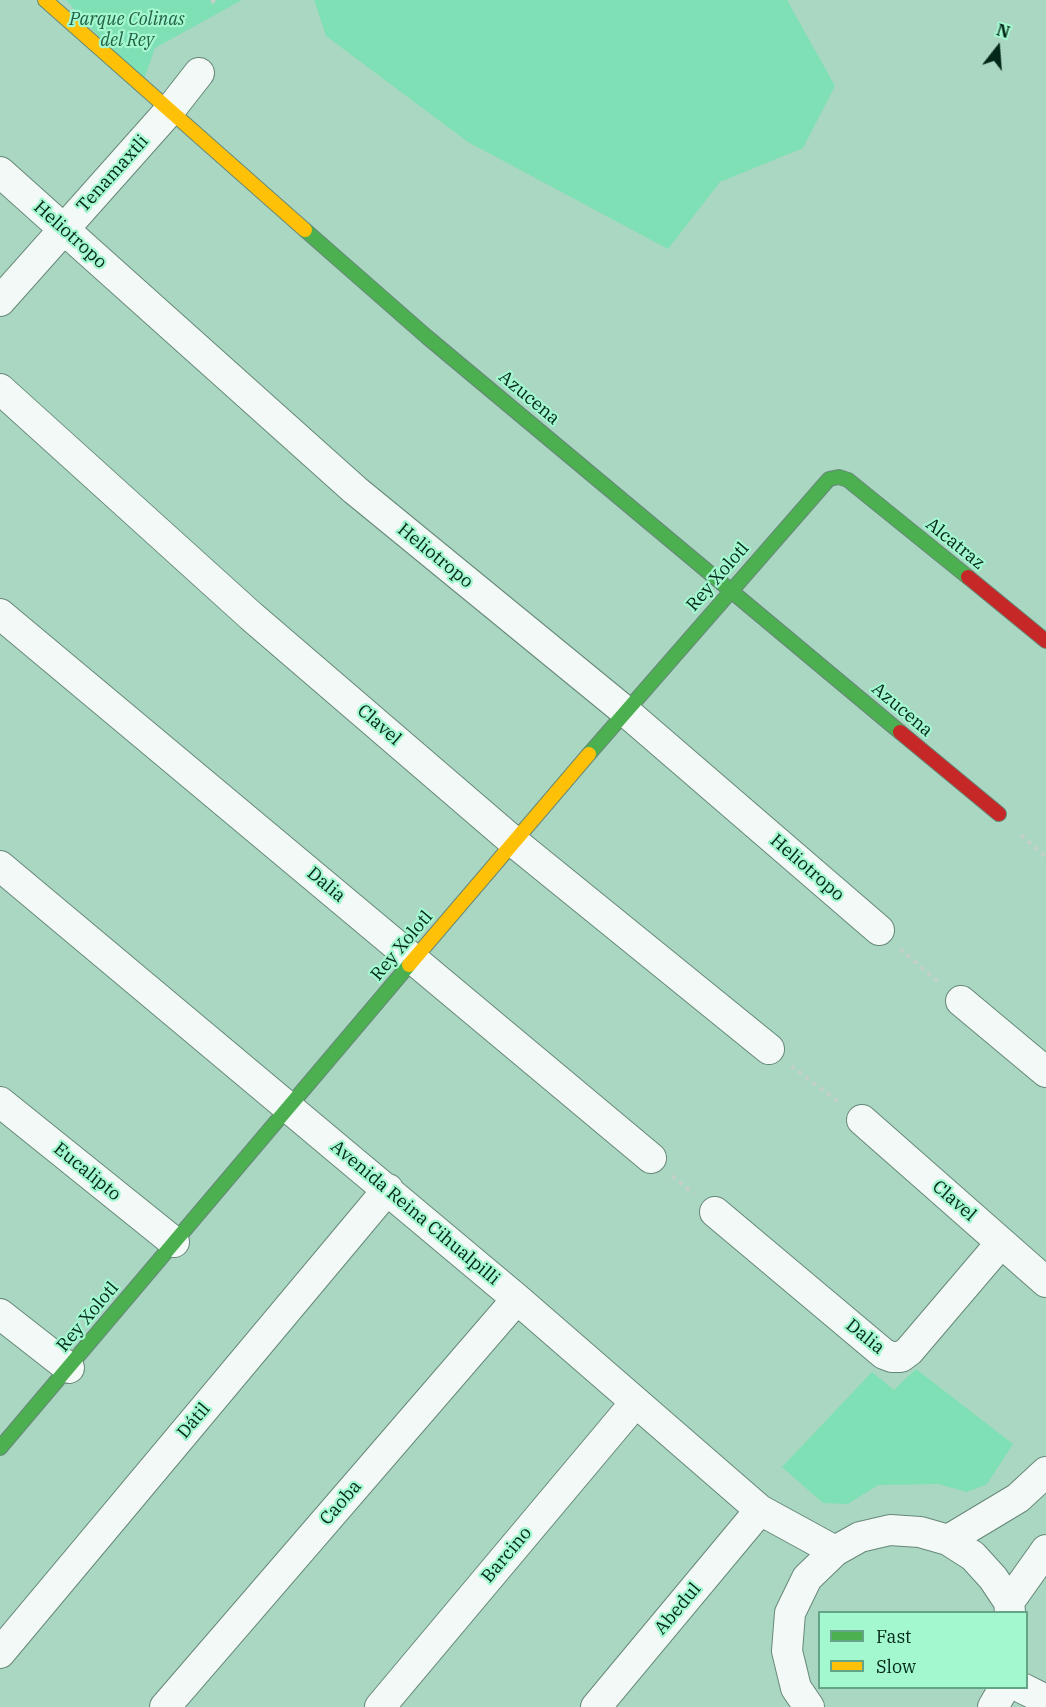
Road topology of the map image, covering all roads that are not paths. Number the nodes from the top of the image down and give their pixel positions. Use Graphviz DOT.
graph roads {
  1 [pos="45,0"];
  2 [pos="199,73"];
  3 [pos="170,110"];
  4 [pos="0,172"];
  5 [pos="65,228"];
  6 [pos="0,301"];
  7 [pos="0,389"];
  8 [pos="839,477"];
  9 [pos="730,590"];
  10 [pos="0,614"];
  11 [pos="1046,641"];
  12 [pos="626,711"];
  13 [pos="999,814"];
  14 [pos="514,842"];
  15 [pos="0,866"];
  16 [pos="879,930"];
  17 [pos="414,958"];
  18 [pos="961,1001"];
  19 [pos="769,1049"];
  20 [pos="1046,1072"];
  21 [pos="0,1102"];
  22 [pos="289,1109"];
  23 [pos="862,1120"];
  24 [pos="651,1158"];
  25 [pos="388,1190"];
  26 [pos="715,1212"];
  27 [pos="174,1242"];
  28 [pos="1001,1243"];
  29 [pos="1046,1282"];
  30 [pos="517,1299"];
  31 [pos="0,1314"];
  32 [pos="69,1368"];
  33 [pos="635,1403"];
  34 [pos="0,1448"];
  35 [pos="1046,1472"];
  36 [pos="760,1510"];
  37 [pos="948,1540"];
  38 [pos="1046,1550"];
  39 [pos="834,1551"];
  40 [pos="1010,1607"];
  41 [pos="0,1653"];
  42 [pos="1003,1689"];
  43 [pos="1024,1689"];
  44 [pos="1046,1700"];
  45 [pos="165,1707"];
  46 [pos="380,1707"];
  47 [pos="596,1707"];
  48 [pos="809,1707"];
  49 [pos="993,1707"];
  1 -- 3 [label="street, Azucena"];
  2 -- 3 [label="street, Tenamaxtli"];
  3 -- 5 [label="street, Tenamaxtli"];
  3 -- 9 [label="street, Azucena"];
  4 -- 5 [label="street, Heliotropo"];
  5 -- 6 [label="street, Tenamaxtli"];
  5 -- 12 [label="street, Heliotropo"];
  7 -- 14 [label="street, Clavel"];
  8 -- 9 [label="street, Rey Xolotl"];
  8 -- 11 [label="street, Alcatraz"];
  9 -- 12 [label="street, Rey Xolotl"];
  9 -- 13 [label="street, Azucena"];
  10 -- 17 [label="street, Dalia"];
  12 -- 14 [label="street, Rey Xolotl"];
  12 -- 16 [label="street, Heliotropo"];
  14 -- 17 [label="street, Rey Xolotl"];
  14 -- 19 [label="street, Clavel"];
  15 -- 22 [label="street, Avenida Reina Cihualpilli"];
  17 -- 22 [label="street, Rey Xolotl"];
  17 -- 24 [label="street, Dalia"];
  18 -- 20 [label="street"];
  21 -- 27 [label="street, Eucalipto"];
  22 -- 25 [label="street, Avenida Reina Cihualpilli"];
  22 -- 27 [label="street, Rey Xolotl"];
  23 -- 28 [label="street, Clavel"];
  25 -- 30 [label="street, Avenida Reina Cihualpilli"];
  25 -- 41 [label="street, Dátil"];
  26 -- 28 [label="street, Dalia"];
  27 -- 32 [label="street, Rey Xolotl"];
  28 -- 29 [label="street, Clavel"];
  30 -- 33 [label="street, Avenida Reina Cihualpilli"];
  30 -- 45 [label="street, Caoba"];
  31 -- 32 [label="street"];
  32 -- 34 [label="street, Rey Xolotl"];
  33 -- 36 [label="street, Avenida Reina Cihualpilli"];
  33 -- 46 [label="street, Barcino"];
  35 -- 37 [label="street"];
  36 -- 39 [label="street, Avenida Reina Cihualpilli"];
  36 -- 47 [label="street, Abedul"];
  37 -- 39 [label="street"];
  37 -- 40 [label="street"];
  38 -- 40 [label="street"];
  39 -- 48 [label="street"];
  42 -- 49 [label="street"];
  43 -- 44 [label="street"];
}
